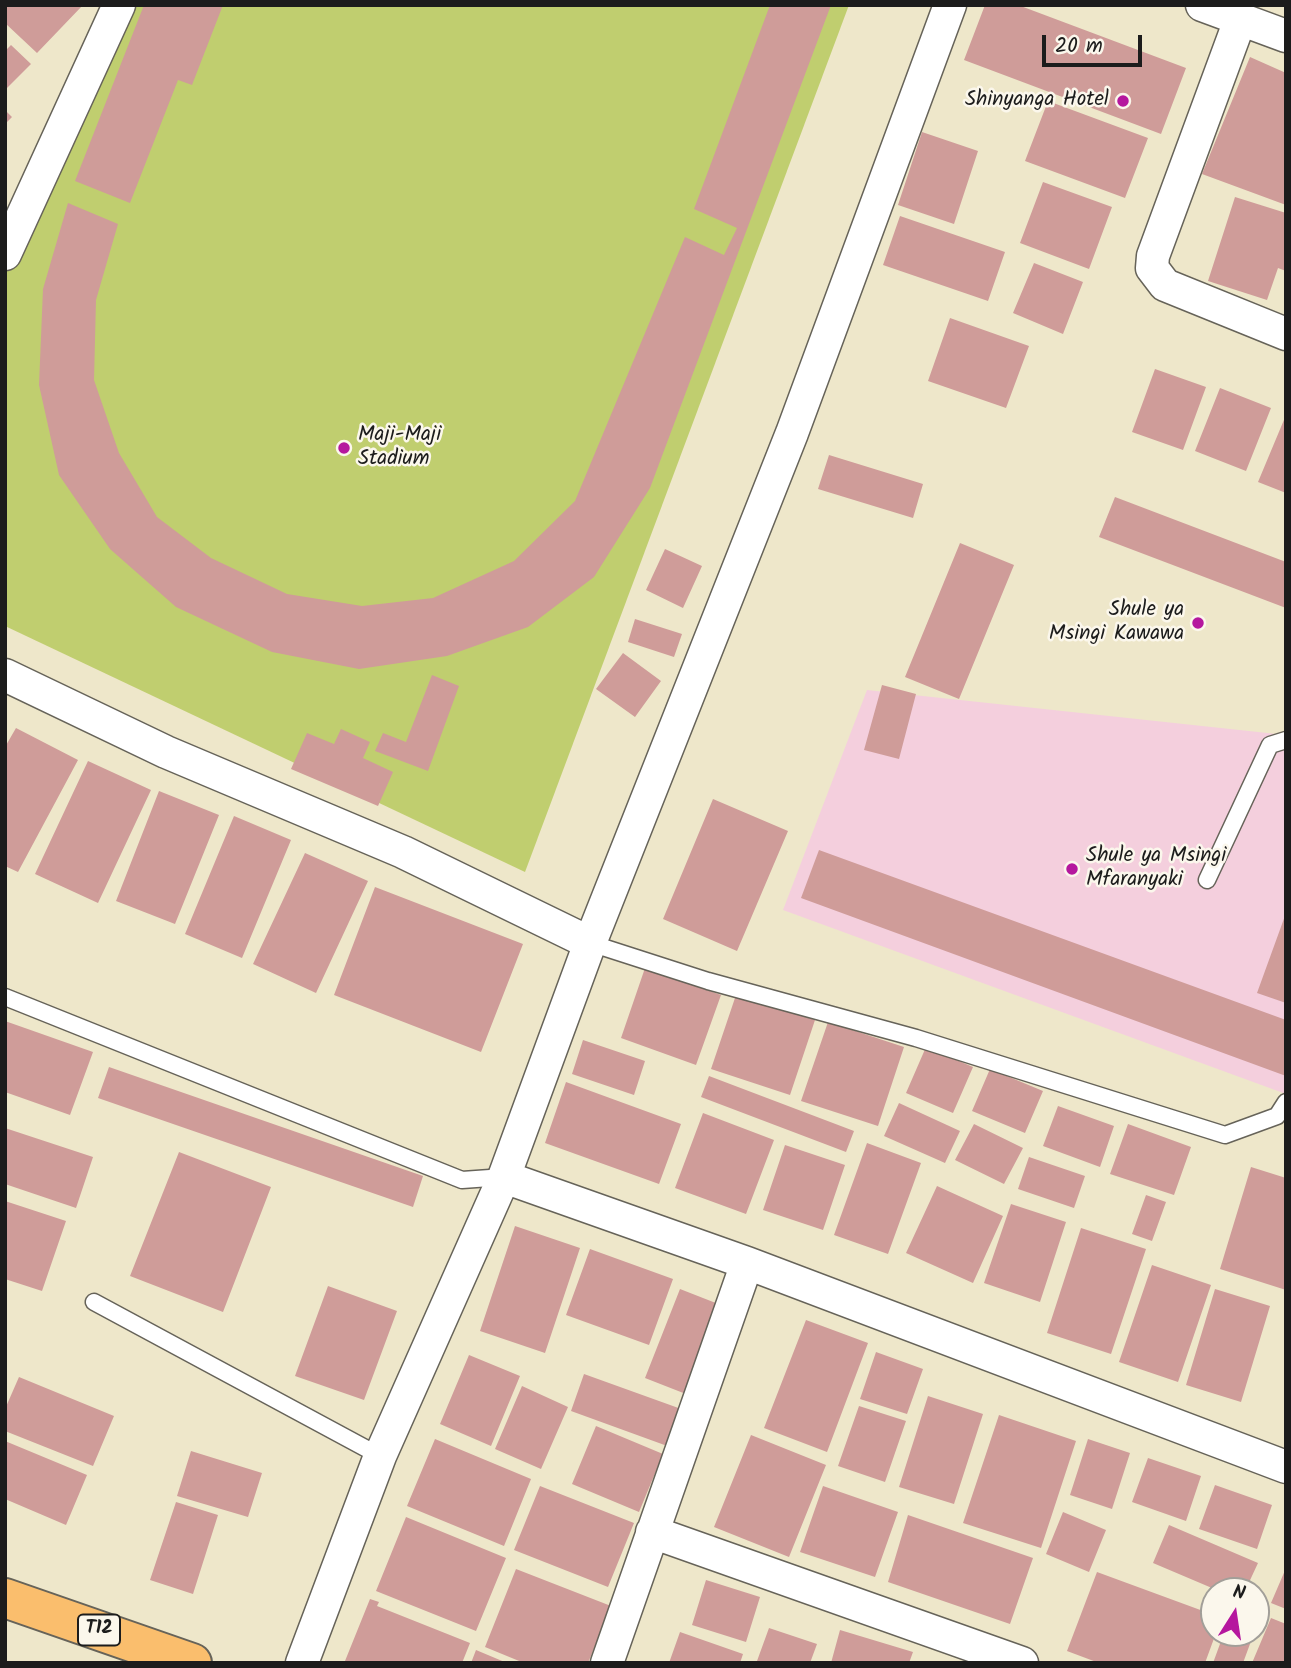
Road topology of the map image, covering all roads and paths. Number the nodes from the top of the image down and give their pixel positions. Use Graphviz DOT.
graph roads {
  1 [pos="950,5"];
  2 [pos="1202,5"];
  3 [pos="109,12"];
  4 [pos="1240,20"];
  5 [pos="1286,36"];
  6 [pos="5,254"];
  7 [pos="1286,334"];
  8 [pos="5,675"];
  9 [pos="1286,740"];
  10 [pos="1207,880"];
  11 [pos="590,943"];
  12 [pos="5,997"];
  13 [pos="1286,1102"];
  14 [pos="505,1177"];
  15 [pos="747,1263"];
  16 [pos="94,1302"];
  17 [pos="380,1456"];
  18 [pos="1286,1467"];
  19 [pos="652,1532"];
  20 [pos="5,1598"];
  21 [pos="192,1663"];
  22 [pos="302,1663"];
  23 [pos="607,1663"];
  24 [pos="1022,1663"];
  1 -- 11 [label="street"];
  2 -- 4 [label="street"];
  3 -- 6 [label="street"];
  4 -- 5 [label="street"];
  4 -- 7 [label="street"];
  8 -- 11 [label="street"];
  9 -- 10 [label="lane"];
  11 -- 13 [label="lane"];
  11 -- 14 [label="street"];
  12 -- 14 [label="lane"];
  14 -- 15 [label="street"];
  14 -- 17 [label="street"];
  15 -- 18 [label="street"];
  15 -- 19 [label="street"];
  16 -- 17 [label="lane"];
  17 -- 22 [label="street"];
  19 -- 23 [label="street"];
  19 -- 24 [label="street"];
  20 -- 21 [label="highway, T12"];
}
